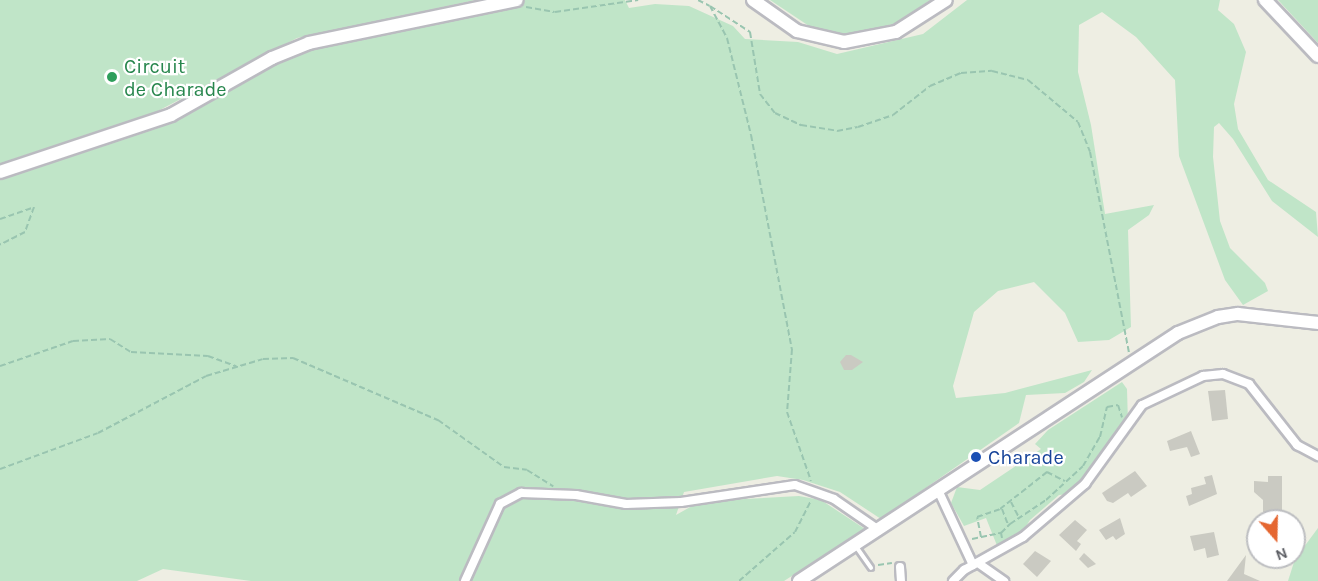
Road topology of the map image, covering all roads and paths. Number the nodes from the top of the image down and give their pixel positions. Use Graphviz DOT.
graph roads {
  1 [pos="515,0"];
  2 [pos="638,0"];
  3 [pos="698,0"];
  4 [pos="753,0"];
  5 [pos="946,0"];
  6 [pos="1265,0"];
  7 [pos="710,6"];
  8 [pos="1318,56"];
  9 [pos="0,172"];
  10 [pos="0,219"];
  11 [pos="0,245"];
  12 [pos="1318,323"];
  13 [pos="1132,364"];
  14 [pos="0,366"];
  15 [pos="239,367"];
  16 [pos="1127,430"];
  17 [pos="1318,456"];
  18 [pos="0,469"];
  19 [pos="1065,481"];
  20 [pos="814,490"];
  21 [pos="938,490"];
  22 [pos="565,495"];
  23 [pos="1010,501"];
  24 [pos="1001,508"];
  25 [pos="1019,518"];
  26 [pos="1008,525"];
  27 [pos="879,530"];
  28 [pos="1001,533"];
  29 [pos="981,537"];
  30 [pos="964,540"];
  31 [pos="855,545"];
  32 [pos="1005,550"];
  33 [pos="976,564"];
  34 [pos="900,567"];
  35 [pos="871,568"];
  36 [pos="802,580"];
  37 [pos="465,581"];
  38 [pos="739,581"];
  39 [pos="901,581"];
  40 [pos="953,581"];
  41 [pos="1004,581"];
  1 -- 2 [label="path"];
  1 -- 9 [label="street"];
  3 -- 7 [label="path"];
  4 -- 5 [label="street"];
  6 -- 8 [label="street"];
  7 -- 13 [label="path"];
  7 -- 20 [label="path"];
  10 -- 11 [label="path"];
  12 -- 13 [label="street"];
  13 -- 21 [label="street"];
  14 -- 15 [label="path"];
  15 -- 18 [label="path"];
  15 -- 22 [label="path"];
  16 -- 17 [label="street"];
  16 -- 19 [label="path"];
  16 -- 32 [label="street"];
  19 -- 23 [label="path"];
  19 -- 25 [label="path"];
  20 -- 22 [label="street"];
  20 -- 27 [label="street"];
  20 -- 38 [label="path"];
  21 -- 27 [label="street"];
  21 -- 30 [label="street"];
  22 -- 37 [label="street"];
  23 -- 24 [label="path"];
  23 -- 25 [label="path"];
  24 -- 26 [label="path"];
  24 -- 29 [label="path"];
  25 -- 26 [label="path"];
  26 -- 28 [label="path"];
  27 -- 31 [label="street"];
  28 -- 29 [label="path"];
  28 -- 32 [label="path"];
  29 -- 30 [label="path"];
  30 -- 33 [label="street"];
  31 -- 35 [label="lane"];
  31 -- 36 [label="street"];
  32 -- 33 [label="street"];
  33 -- 40 [label="street"];
  33 -- 41 [label="street"];
  34 -- 35 [label="path"];
  34 -- 39 [label="street"];
}
